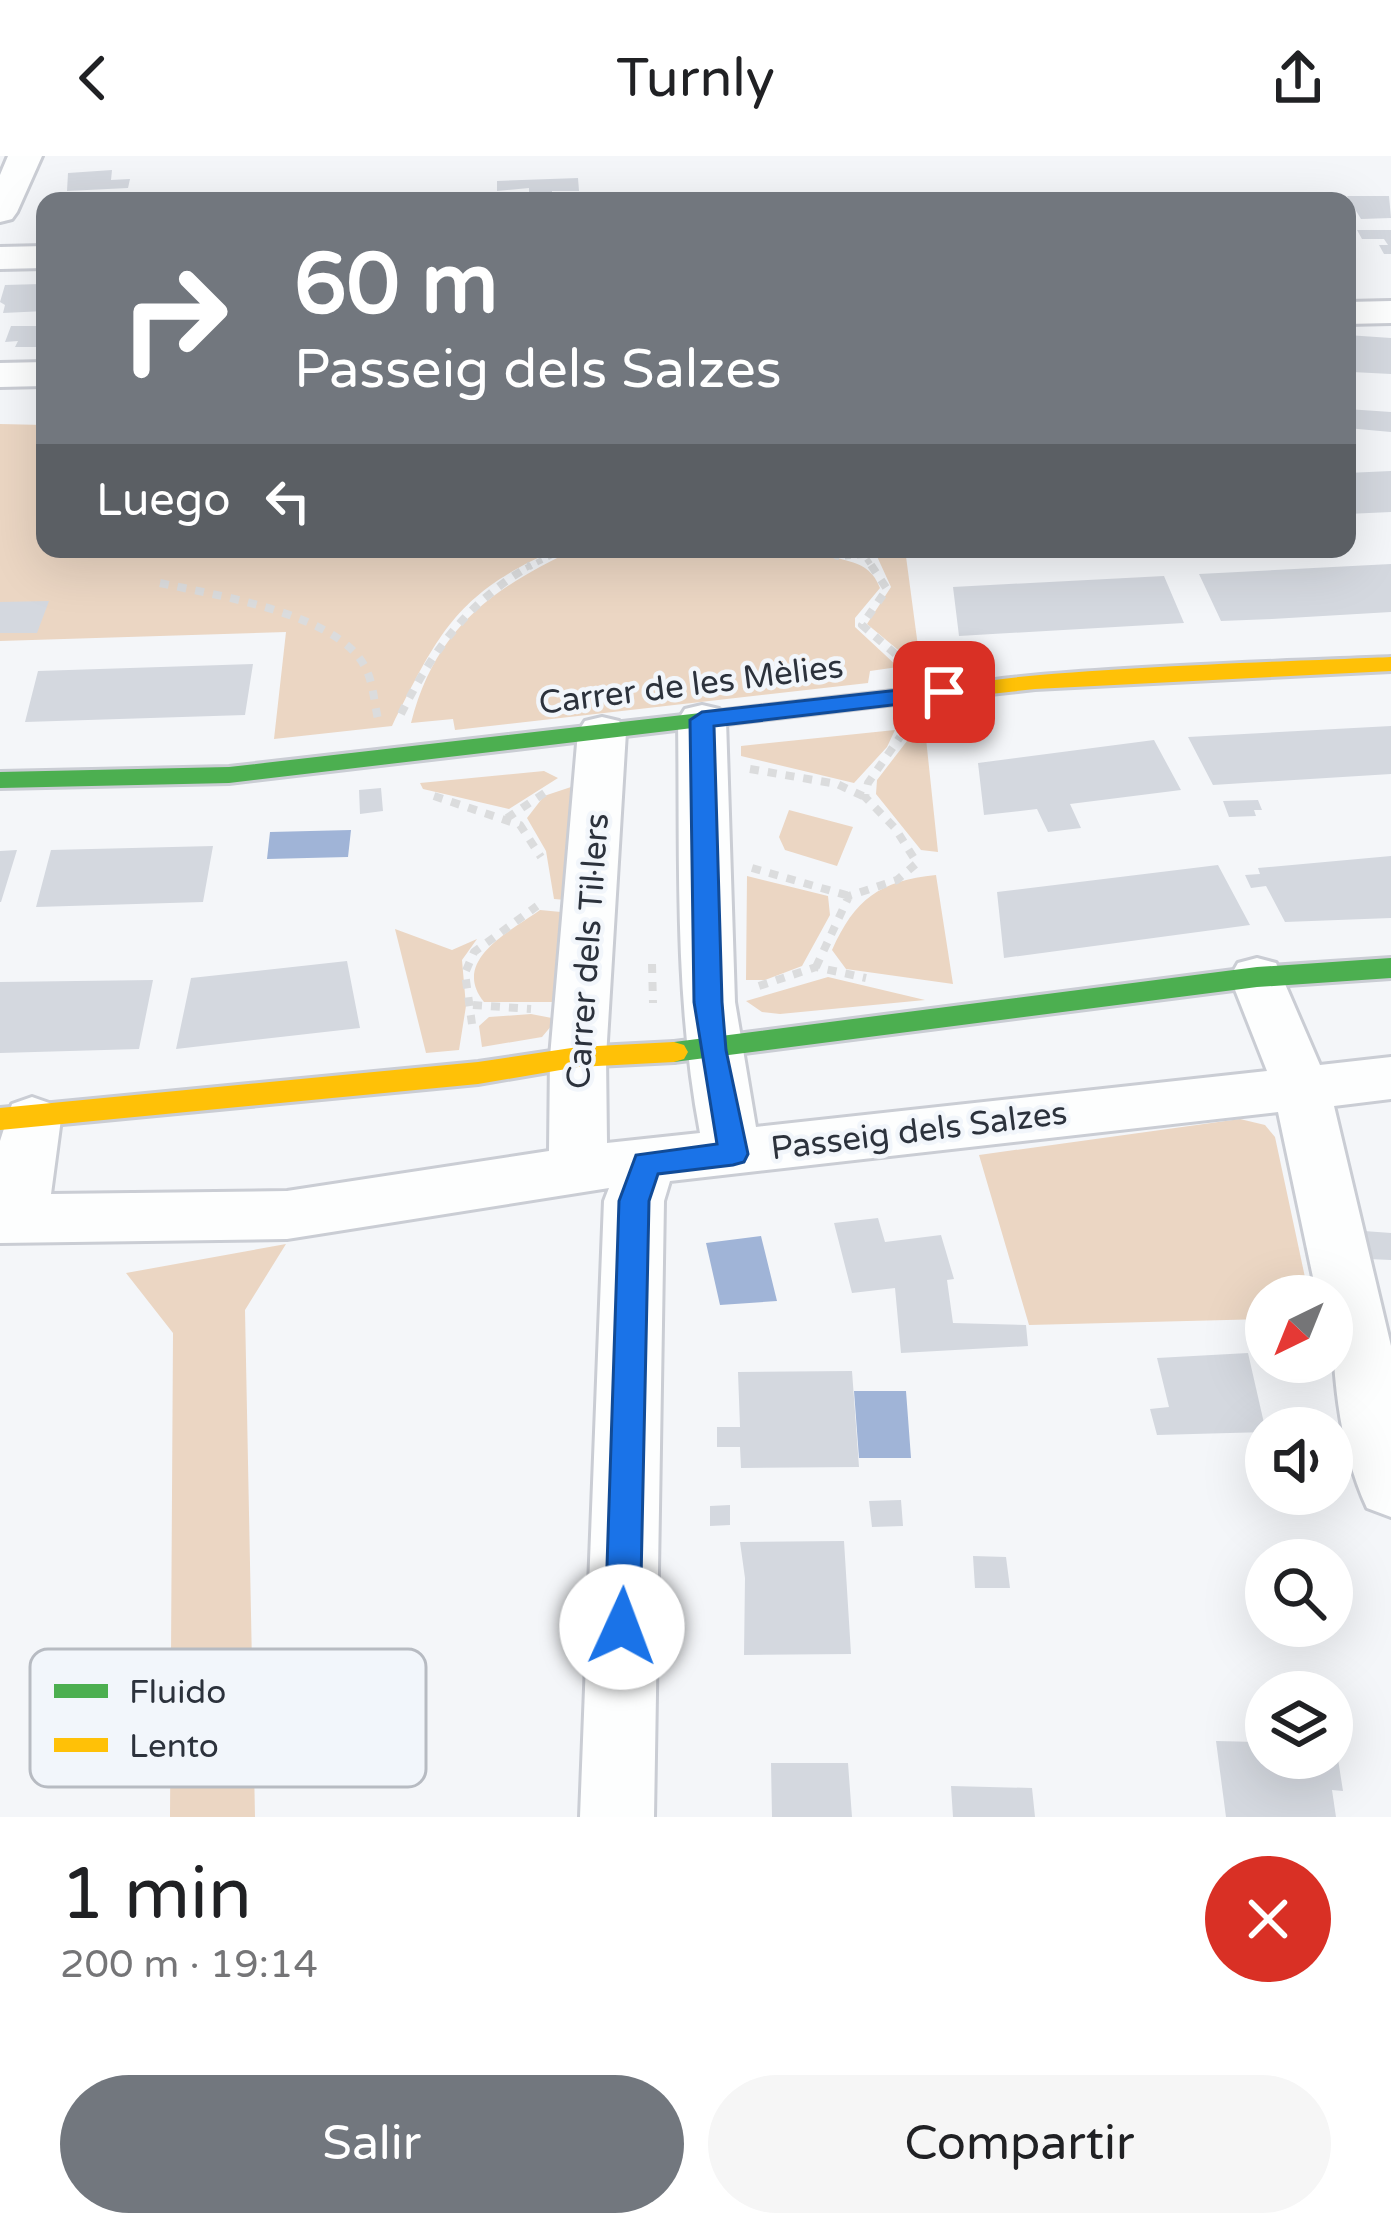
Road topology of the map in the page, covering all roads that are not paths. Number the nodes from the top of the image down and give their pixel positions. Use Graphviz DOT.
graph roads {
  1 [pos="25,156"];
  2 [pos="0,212"];
  3 [pos="36,257"];
  4 [pos="0,259"];
  5 [pos="1391,312"];
  6 [pos="1356,313"];
  7 [pos="0,374"];
  8 [pos="36,374"];
  9 [pos="1391,664"];
  10 [pos="702,720"];
  11 [pos="602,732"];
  12 [pos="0,780"];
  13 [pos="1391,968"];
  14 [pos="1257,977"];
  15 [pos="712,1050"];
  16 [pos="578,1057"];
  17 [pos="1391,1078"];
  18 [pos="1301,1086"];
  19 [pos="16,1119"];
  20 [pos="733,1154"];
  21 [pos="646,1163"];
  22 [pos="578,1169"];
  23 [pos="9,1219"];
  24 [pos="1391,1487"];
  25 [pos="617,1817"];
  1 -- 2 [label="street"];
  3 -- 4 [label="street"];
  5 -- 6 [label="street"];
  7 -- 8 [label="street"];
  9 -- 10 [label="street, Carrer de les Mèlies"];
  10 -- 11 [label="street, Carrer de les Mèlies"];
  10 -- 15 [label="street"];
  11 -- 12 [label="street, Carrer de les Mèlies"];
  11 -- 16 [label="street, Carrer dels Til·lers"];
  13 -- 14 [label="street, Passeig dels Salzes"];
  14 -- 15 [label="street, Passeig dels Salzes"];
  14 -- 18 [label="street"];
  15 -- 16 [label="street, Passeig dels Salzes"];
  15 -- 20 [label="street"];
  16 -- 19 [label="street, Passeig dels Salzes"];
  16 -- 22 [label="street, Carrer dels Til·lers"];
  17 -- 18 [label="street, Passeig dels Salzes"];
  18 -- 20 [label="street, Passeig dels Salzes"];
  18 -- 24 [label="street"];
  19 -- 23 [label="street, Passeig dels Salzes"];
  20 -- 21 [label="street, Passeig dels Salzes"];
  21 -- 22 [label="street, Passeig dels Salzes"];
  21 -- 25 [label="street"];
  22 -- 23 [label="street, Passeig dels Salzes"];
}
